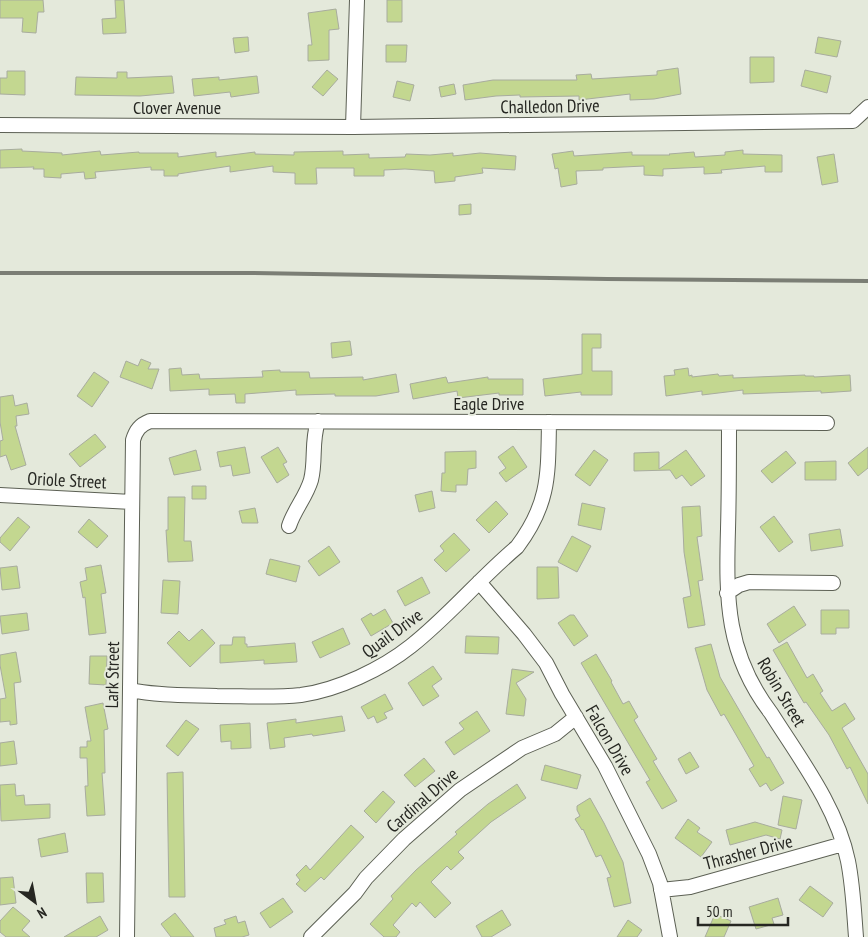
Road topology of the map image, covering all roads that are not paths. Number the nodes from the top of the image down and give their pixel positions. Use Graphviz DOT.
graph roads {
  1 [pos="357,0"];
  2 [pos="868,107"];
  3 [pos="0,126"];
  4 [pos="353,127"];
  5 [pos="150,421"];
  6 [pos="318,421"];
  7 [pos="549,422"];
  8 [pos="729,423"];
  9 [pos="827,423"];
  10 [pos="0,495"];
  11 [pos="132,502"];
  12 [pos="290,526"];
  13 [pos="479,582"];
  14 [pos="833,583"];
  15 [pos="727,593"];
  16 [pos="130,690"];
  17 [pos="576,717"];
  18 [pos="843,844"];
  19 [pos="661,890"];
  20 [pos="127,937"];
  21 [pos="312,937"];
  22 [pos="670,937"];
  23 [pos="856,937"];
  1 -- 4 [label="street"];
  2 -- 4 [label="street, Challedon Drive"];
  3 -- 4 [label="street, Clover Avenue"];
  5 -- 6 [label="street, Eagle Drive"];
  5 -- 11 [label="street, Lark Street"];
  6 -- 7 [label="street, Eagle Drive"];
  6 -- 12 [label="street"];
  7 -- 8 [label="street, Eagle Drive"];
  7 -- 13 [label="street, Quail Drive"];
  8 -- 9 [label="street, Eagle Drive"];
  8 -- 15 [label="street, Robin Street"];
  10 -- 11 [label="street, Oriole Street"];
  11 -- 16 [label="street, Lark Street"];
  13 -- 16 [label="street, Quail Drive"];
  13 -- 17 [label="street, Falcon Drive"];
  14 -- 15 [label="street"];
  15 -- 18 [label="street, Robin Street"];
  16 -- 20 [label="street, Lark Street"];
  17 -- 19 [label="street, Falcon Drive"];
  17 -- 21 [label="street, Cardinal Drive"];
  18 -- 19 [label="street, Thrasher Drive"];
  18 -- 23 [label="street, Robin Street"];
  19 -- 22 [label="street, Falcon Drive"];
}
